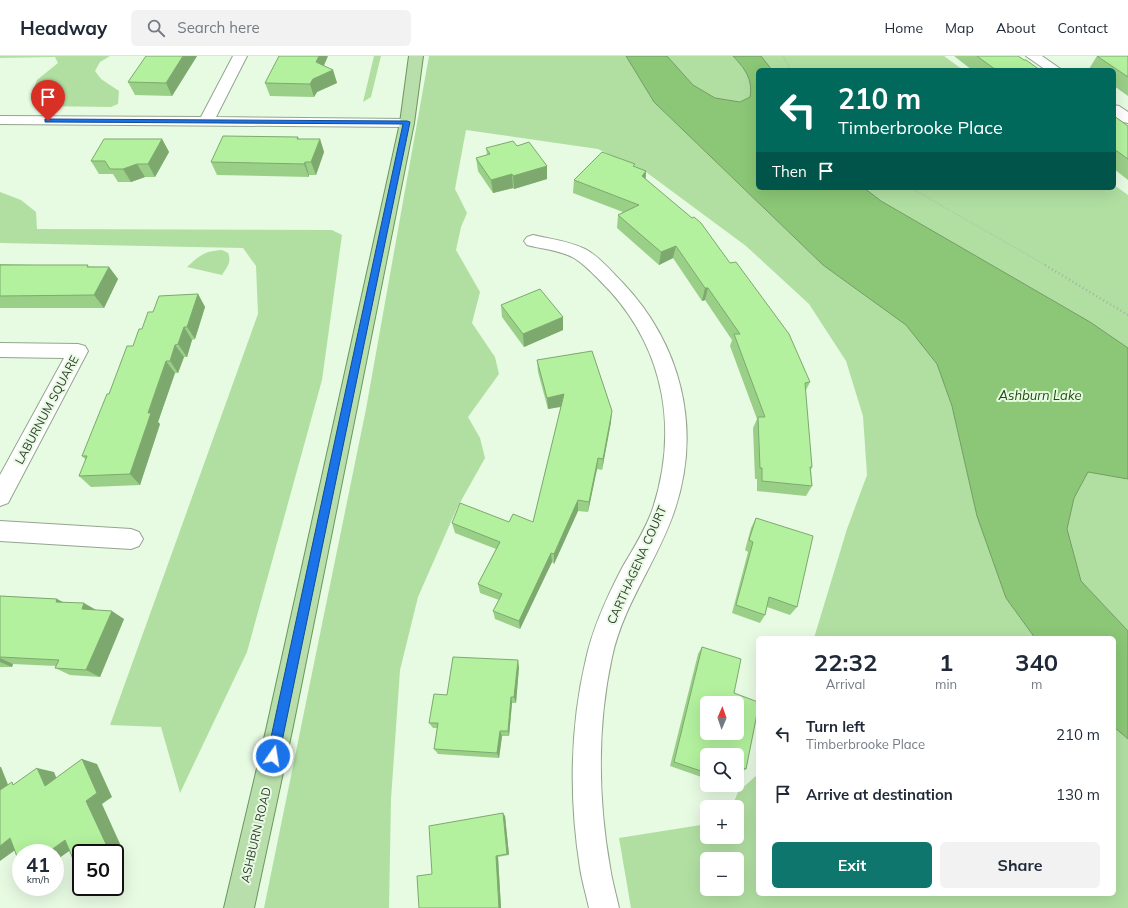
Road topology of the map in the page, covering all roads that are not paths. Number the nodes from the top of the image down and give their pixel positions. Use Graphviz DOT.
graph roads {
  1 [pos="240,56"];
  2 [pos="416,56"];
  3 [pos="1060,56"];
  4 [pos="1037,59"];
  5 [pos="1052,68"];
  6 [pos="1116,110"];
  7 [pos="1128,119"];
  8 [pos="0,120"];
  9 [pos="206,122"];
  10 [pos="407,122"];
  11 [pos="533,241"];
  12 [pos="0,350"];
  13 [pos="0,496"];
  14 [pos="0,531"];
  15 [pos="131,539"];
  16 [pos="239,908"];
  17 [pos="604,908"];
  1 -- 9 [label="street"];
  2 -- 10 [label="main road, ASHBURN ROAD"];
  3 -- 4 [label="street"];
  4 -- 5 [label="street"];
  6 -- 7 [label="street"];
  8 -- 9 [label="street"];
  9 -- 10 [label="street"];
  10 -- 16 [label="main road, ASHBURN ROAD"];
  11 -- 17 [label="street, CARTHAGENA COURT"];
  12 -- 13 [label="street, LABURNUM SQUARE"];
  14 -- 15 [label="street"];
}
